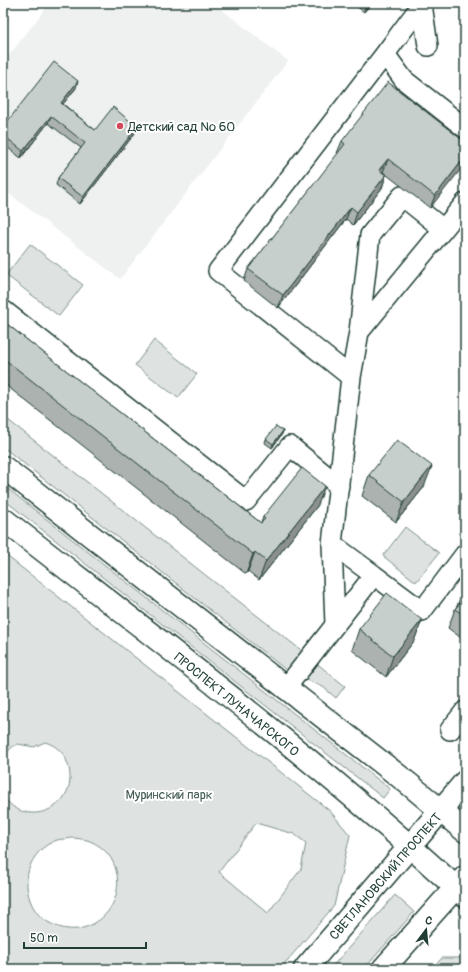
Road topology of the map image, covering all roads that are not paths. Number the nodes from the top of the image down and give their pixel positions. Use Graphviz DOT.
graph roads {
  1 [pos="422,3"];
  2 [pos="428,46"];
  3 [pos="385,54"];
  4 [pos="465,128"];
  5 [pos="465,203"];
  6 [pos="443,229"];
  7 [pos="3,310"];
  8 [pos="359,332"];
  9 [pos="351,377"];
  10 [pos="3,467"];
  11 [pos="339,486"];
  12 [pos="3,519"];
  13 [pos="332,544"];
  14 [pos="465,554"];
  15 [pos="374,575"];
  16 [pos="335,626"];
  17 [pos="285,688"];
  18 [pos="465,711"];
  19 [pos="450,730"];
  20 [pos="465,782"];
  21 [pos="441,810"];
  22 [pos="465,831"];
  23 [pos="411,846"];
  24 [pos="462,887"];
  25 [pos="305,969"];
  26 [pos="383,969"];
  1 -- 2 [label="lane"];
  1 -- 3 [label="lane"];
  3 -- 4 [label="lane"];
  3 -- 9 [label="lane"];
  5 -- 6 [label="lane"];
  6 -- 8 [label="lane"];
  6 -- 8 [label="lane"];
  7 -- 11 [label="lane"];
  8 -- 9 [label="lane"];
  9 -- 11 [label="lane"];
  10 -- 17 [label="main road"];
  11 -- 13 [label="lane"];
  12 -- 23 [label="main road, ПРОСПЕКТ ЛУНАЧАРСКОГО"];
  13 -- 15 [label="lane"];
  13 -- 16 [label="lane"];
  14 -- 15 [label="lane"];
  15 -- 16 [label="lane"];
  16 -- 17 [label="lane"];
  17 -- 21 [label="main road"];
  18 -- 19 [label="lane"];
  20 -- 21 [label="main road, СВЕТЛАНОВСКИЙ ПРОСПЕКТ"];
  21 -- 22 [label="main road"];
  21 -- 23 [label="main road, СВЕТЛАНОВСКИЙ ПРОСПЕКТ"];
  23 -- 24 [label="main road, ПРОСПЕКТ ЛУНАЧАРСКОГО"];
  23 -- 25 [label="main road, СВЕТЛАНОВСКИЙ ПРОСПЕКТ"];
  24 -- 26 [label="main road"];
}
